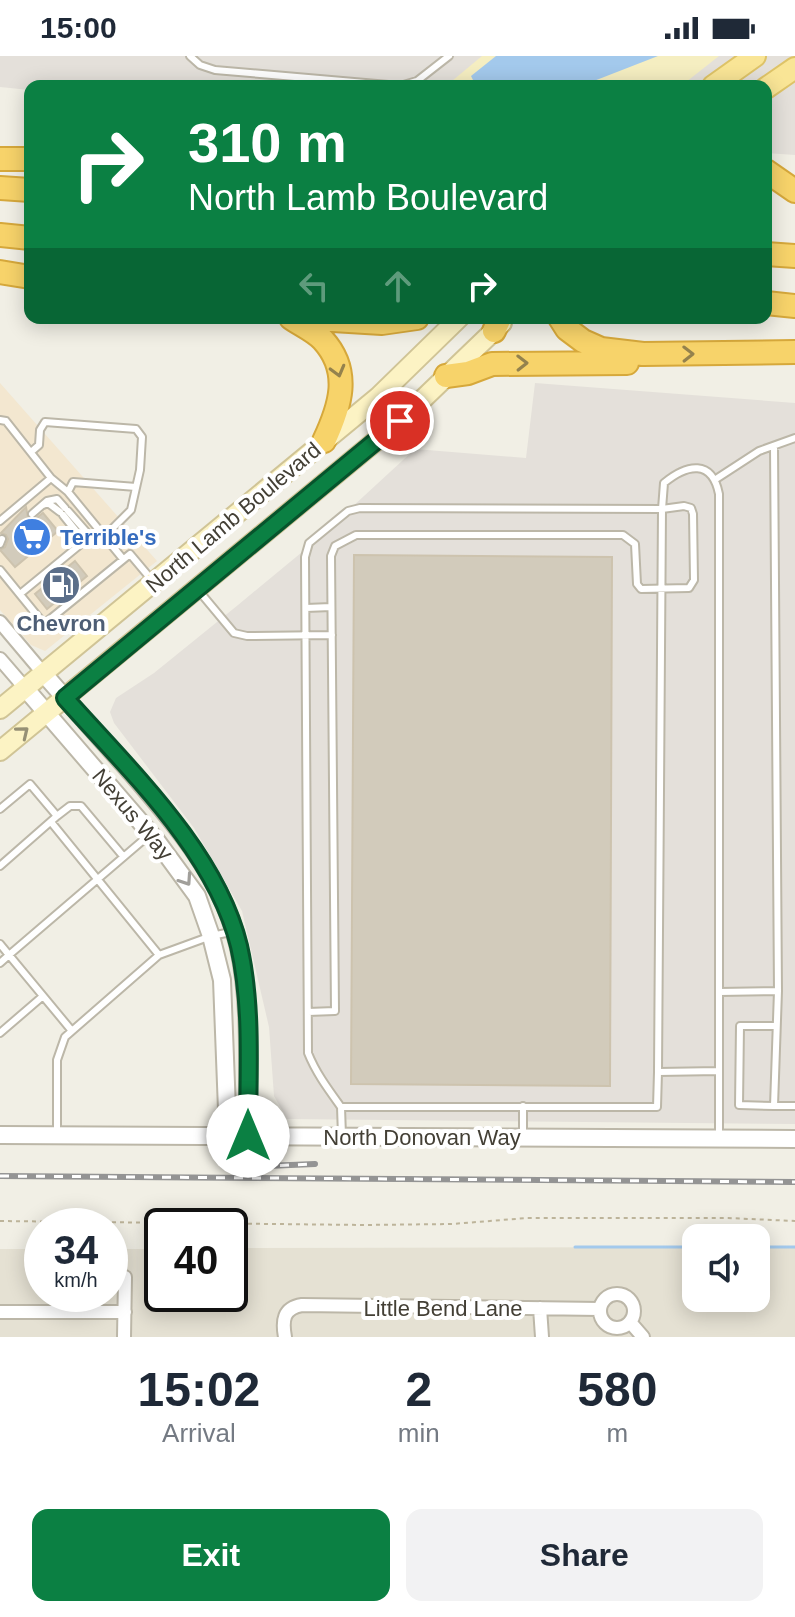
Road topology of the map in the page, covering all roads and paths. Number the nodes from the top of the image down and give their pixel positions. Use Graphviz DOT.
graph roads {
  1 [pos="190,56"];
  2 [pos="449,56"];
  3 [pos="755,56"];
  4 [pos="795,68"];
  5 [pos="331,80"];
  6 [pos="418,80"];
  7 [pos="721,80"];
  8 [pos="772,84"];
  9 [pos="0,159"];
  10 [pos="24,159"];
  11 [pos="772,176"];
  12 [pos="0,188"];
  13 [pos="24,190"];
  14 [pos="772,191"];
  15 [pos="795,193"];
  16 [pos="0,235"];
  17 [pos="24,237"];
  18 [pos="772,254"];
  19 [pos="795,256"];
  20 [pos="0,272"];
  21 [pos="24,276"];
  22 [pos="772,304"];
  23 [pos="795,306"];
  24 [pos="300,324"];
  25 [pos="453,324"];
  26 [pos="498,324"];
  27 [pos="564,324"];
  28 [pos="795,352"];
  29 [pos="643,354"];
  30 [pos="446,376"];
  31 [pos="0,420"];
  32 [pos="795,438"];
  33 [pos="324,441"];
  34 [pos="774,446"];
  35 [pos="31,452"];
  36 [pos="51,478"];
  37 [pos="716,479"];
  38 [pos="136,487"];
  39 [pos="68,492"];
  40 [pos="662,509"];
  41 [pos="32,514"];
  42 [pos="0,521"];
  43 [pos="98,530"];
  44 [pos="104,537"];
  45 [pos="87,539"];
  46 [pos="123,559"];
  47 [pos="51,568"];
  48 [pos="0,570"];
  49 [pos="56,575"];
  50 [pos="82,579"];
  51 [pos="37,580"];
  52 [pos="154,582"];
  53 [pos="42,587"];
  54 [pos="89,587"];
  55 [pos="197,589"];
  56 [pos="661,589"];
  57 [pos="69,590"];
  58 [pos="20,594"];
  59 [pos="75,598"];
  60 [pos="55,602"];
  61 [pos="331,607"];
  62 [pos="306,608"];
  63 [pos="61,610"];
  64 [pos="0,622"];
  65 [pos="332,635"];
  66 [pos="307,636"];
  67 [pos="0,659"];
  68 [pos="43,673"];
  69 [pos="25,688"];
  70 [pos="65,698"];
  71 [pos="0,709"];
  72 [pos="46,713"];
  73 [pos="0,751"];
  74 [pos="5,809"];
  75 [pos="57,816"];
  76 [pos="51,822"];
  77 [pos="151,833"];
  78 [pos="123,856"];
  79 [pos="0,866"];
  80 [pos="98,879"];
  81 [pos="234,931"];
  82 [pos="211,936"];
  83 [pos="0,944"];
  84 [pos="9,955"];
  85 [pos="159,955"];
  86 [pos="0,963"];
  87 [pos="778,991"];
  88 [pos="719,992"];
  89 [pos="43,996"];
  90 [pos="308,1012"];
  91 [pos="775,1026"];
  92 [pos="72,1031"];
  93 [pos="0,1033"];
  94 [pos="719,1071"];
  95 [pos="658,1072"];
  96 [pos="523,1106"];
  97 [pos="774,1106"];
  98 [pos="795,1106"];
  99 [pos="341,1107"];
  100 [pos="0,1135"];
  101 [pos="57,1135"];
  102 [pos="228,1136"];
  103 [pos="248,1136"];
  104 [pos="342,1136"];
  105 [pos="523,1137"];
  106 [pos="719,1138"];
  107 [pos="795,1139"];
  108 [pos="0,1221"];
  109 [pos="795,1221"];
  110 [pos="540,1308"];
  111 [pos="600,1309"];
  112 [pos="0,1312"];
  113 [pos="24,1312"];
  114 [pos="125,1312"];
  115 [pos="630,1322"];
  116 [pos="124,1337"];
  117 [pos="285,1337"];
  118 [pos="542,1337"];
  119 [pos="643,1337"];
  1 -- 5 [label="lane"];
  2 -- 6 [label="lane"];
  3 -- 7 [label="main road"];
  4 -- 8 [label="main road"];
  9 -- 10 [label="highway"];
  11 -- 15 [label="highway"];
  12 -- 13 [label="highway"];
  14 -- 15 [label="highway"];
  16 -- 17 [label="highway"];
  18 -- 19 [label="highway"];
  20 -- 21 [label="highway"];
  22 -- 23 [label="highway"];
  24 -- 33 [label="highway, one-way"];
  25 -- 33 [label="main road, North Lamb Boulevard"];
  26 -- 30 [label="main road, North Lamb Boulevard"];
  27 -- 29 [label="highway"];
  29 -- 28 [label="highway, one-way"];
  30 -- 29 [label="highway, one-way"];
  30 -- 55 [label="main road, North Lamb Boulevard"];
  31 -- 35 [label="lane"];
  32 -- 34 [label="lane"];
  33 -- 52 [label="main road, North Lamb Boulevard"];
  34 -- 37 [label="lane"];
  34 -- 87 [label="lane"];
  35 -- 36 [label="lane"];
  35 -- 38 [label="lane"];
  36 -- 39 [label="lane"];
  36 -- 42 [label="lane"];
  37 -- 40 [label="lane"];
  37 -- 88 [label="lane"];
  38 -- 39 [label="lane"];
  38 -- 44 [label="lane"];
  39 -- 43 [label="lane"];
  40 -- 56 [label="lane"];
  40 -- 56 [label="lane"];
  40 -- 62 [label="lane"];
  41 -- 45 [label="lane"];
  43 -- 44 [label="lane"];
  43 -- 45 [label="lane"];
  44 -- 46 [label="lane"];
  45 -- 47 [label="lane"];
  46 -- 52 [label="lane"];
  46 -- 54 [label="lane"];
  47 -- 49 [label="lane"];
  47 -- 51 [label="lane"];
  48 -- 58 [label="lane"];
  50 -- 54 [label="lane"];
  51 -- 53 [label="lane"];
  51 -- 58 [label="lane"];
  52 -- 68 [label="main road, North Lamb Boulevard"];
  54 -- 59 [label="lane"];
  55 -- 66 [label="lane"];
  55 -- 70 [label="main road, North Lamb Boulevard"];
  56 -- 61 [label="lane"];
  56 -- 95 [label="lane"];
  57 -- 59 [label="lane"];
  58 -- 63 [label="lane"];
  59 -- 63 [label="lane"];
  60 -- 63 [label="lane"];
  61 -- 62 [label="lane"];
  61 -- 65 [label="lane"];
  62 -- 66 [label="lane"];
  64 -- 68 [label="street, Nexus Way"];
  65 -- 66 [label="lane"];
  65 -- 90 [label="lane"];
  66 -- 90 [label="lane"];
  67 -- 69 [label="street, Nexus Way"];
  68 -- 69 [label="main road, North Lamb Boulevard"];
  68 -- 70 [label="street, Nexus Way"];
  69 -- 71 [label="main road, North Lamb Boulevard"];
  69 -- 72 [label="street, Nexus Way"];
  70 -- 72 [label="main road, North Lamb Boulevard"];
  70 -- 81 [label="street, Nexus Way"];
  73 -- 72 [label="main road, North Lamb Boulevard, one-way"];
  72 -- 77 [label="street, Nexus Way"];
  74 -- 75 [label="lane"];
  75 -- 76 [label="lane"];
  75 -- 78 [label="lane"];
  76 -- 79 [label="lane"];
  76 -- 80 [label="lane"];
  77 -- 78 [label="lane"];
  77 -- 82 [label="street, Nexus Way, one-way"];
  78 -- 80 [label="lane"];
  80 -- 84 [label="lane"];
  80 -- 85 [label="lane"];
  81 -- 82 [label="lane"];
  81 -- 103 [label="street, Nexus Way"];
  82 -- 85 [label="lane"];
  82 -- 102 [label="street, Nexus Way"];
  83 -- 84 [label="lane"];
  84 -- 86 [label="lane"];
  84 -- 89 [label="lane"];
  85 -- 92 [label="lane"];
  87 -- 88 [label="lane"];
  87 -- 91 [label="lane"];
  88 -- 94 [label="lane"];
  89 -- 92 [label="lane"];
  89 -- 93 [label="lane"];
  90 -- 99 [label="lane"];
  91 -- 97 [label="lane"];
  91 -- 97 [label="lane"];
  92 -- 101 [label="lane"];
  94 -- 95 [label="lane"];
  94 -- 106 [label="lane"];
  95 -- 96 [label="lane"];
  96 -- 99 [label="lane"];
  96 -- 105 [label="lane"];
  97 -- 98 [label="lane"];
  99 -- 104 [label="lane"];
  100 -- 101 [label="street, North Donovan Way"];
  101 -- 102 [label="street, North Donovan Way"];
  102 -- 103 [label="street, North Donovan Way"];
  103 -- 104 [label="street, North Donovan Way"];
  104 -- 105 [label="street, North Donovan Way"];
  105 -- 106 [label="street, North Donovan Way"];
  106 -- 107 [label="street, North Donovan Way"];
  108 -- 109 [label="path"];
  110 -- 111 [label="street, Little Bend Lane"];
  110 -- 117 [label="street, Little Bend Lane"];
  110 -- 118 [label="street"];
  111 -- 115 [label="street"];
  111 -- 115 [label="street"];
  112 -- 113 [label="street"];
  114 -- 116 [label="street"];
  115 -- 119 [label="street"];
}
